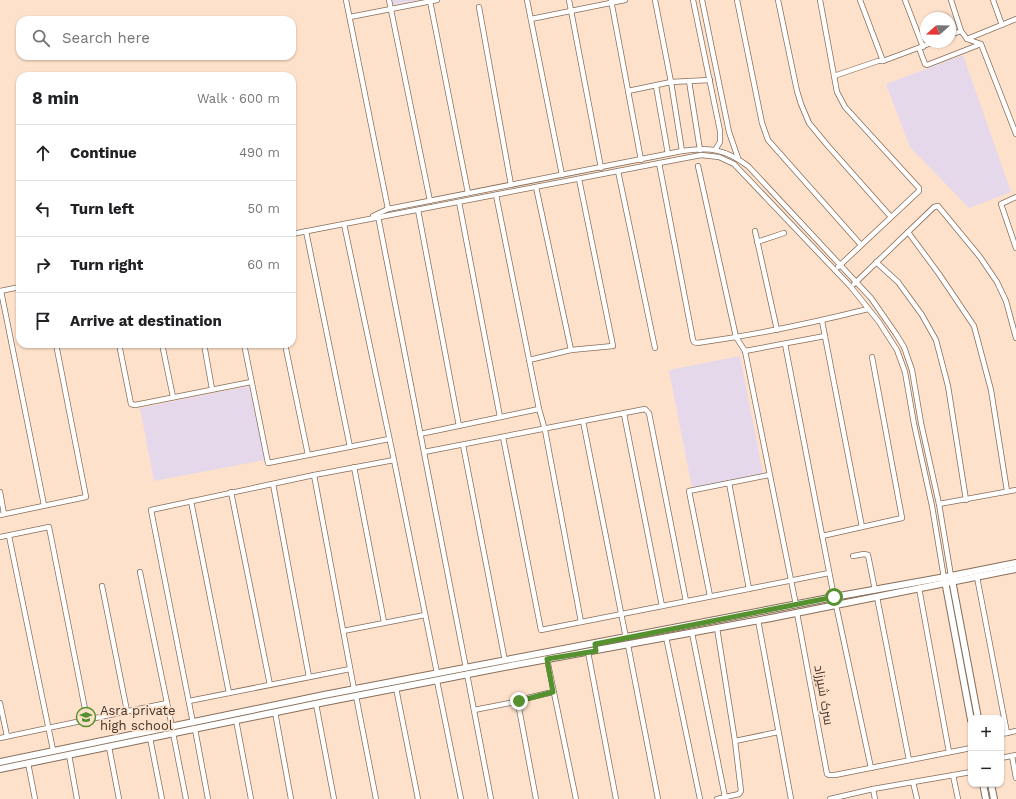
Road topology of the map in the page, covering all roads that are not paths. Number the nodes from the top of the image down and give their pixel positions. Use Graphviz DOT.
graph roads {
  1 [pos="346,0"];
  2 [pos="389,0"];
  3 [pos="437,0"];
  4 [pos="527,0"];
  5 [pos="569,0"];
  6 [pos="625,0"];
  7 [pos="655,0"];
  8 [pos="693,0"];
  9 [pos="702,0"];
  10 [pos="736,0"];
  11 [pos="778,0"];
  12 [pos="820,0"];
  13 [pos="860,0"];
  14 [pos="905,0"];
  15 [pos="951,0"];
  16 [pos="993,0"];
  17 [pos="430,1"];
  18 [pos="611,1"];
  19 [pos="478,7"];
  20 [pos="391,9"];
  21 [pos="571,10"];
  22 [pos="350,17"];
  23 [pos="531,19"];
  24 [pos="1016,20"];
  25 [pos="1002,25"];
  26 [pos="962,31"];
  27 [pos="956,34"];
  28 [pos="967,38"];
  29 [pos="920,44"];
  30 [pos="981,44"];
  31 [pos="920,47"];
  32 [pos="921,48"];
  33 [pos="883,61"];
  34 [pos="834,76"];
  35 [pos="710,80"];
  36 [pos="689,81"];
  37 [pos="671,82"];
  38 [pos="656,86"];
  39 [pos="628,91"];
  40 [pos="1016,134"];
  41 [pos="700,149"];
  42 [pos="715,150"];
  43 [pos="682,151"];
  44 [pos="668,154"];
  45 [pos="701,155"];
  46 [pos="738,158"];
  47 [pos="642,160"];
  48 [pos="659,163"];
  49 [pos="698,166"];
  50 [pos="601,168"];
  51 [pos="618,171"];
  52 [pos="562,175"];
  53 [pos="579,179"];
  54 [pos="511,185"];
  55 [pos="536,187"];
  56 [pos="468,193"];
  57 [pos="496,195"];
  58 [pos="1016,197"];
  59 [pos="430,201"];
  60 [pos="459,202"];
  61 [pos="388,209"];
  62 [pos="418,210"];
  63 [pos="378,216"];
  64 [pos="891,217"];
  65 [pos="344,224"];
  66 [pos="306,231"];
  67 [pos="755,231"];
  68 [pos="908,232"];
  69 [pos="296,233"];
  70 [pos="784,233"];
  71 [pos="757,242"];
  72 [pos="861,245"];
  73 [pos="1016,248"];
  74 [pos="876,262"];
  75 [pos="840,265"];
  76 [pos="835,270"];
  77 [pos="856,282"];
  78 [pos="851,287"];
  79 [pos="16,288"];
  80 [pos="0,291"];
  81 [pos="868,309"];
  82 [pos="822,321"];
  83 [pos="1014,323"];
  84 [pos="777,330"];
  85 [pos="825,336"];
  86 [pos="736,337"];
  87 [pos="1016,338"];
  88 [pos="785,344"];
  89 [pos="57,348"];
  90 [pos="120,348"];
  91 [pos="163,348"];
  92 [pos="205,348"];
  93 [pos="245,348"];
  94 [pos="286,348"];
  95 [pos="655,348"];
  96 [pos="571,350"];
  97 [pos="745,351"];
  98 [pos="872,357"];
  99 [pos="529,360"];
  100 [pos="252,382"];
  101 [pos="212,389"];
  102 [pos="173,397"];
  103 [pos="539,409"];
  104 [pos="624,414"];
  105 [pos="500,417"];
  106 [pos="583,421"];
  107 [pos="459,426"];
  108 [pos="545,430"];
  109 [pos="420,434"];
  110 [pos="503,437"];
  111 [pos="390,439"];
  112 [pos="463,445"];
  113 [pos="350,447"];
  114 [pos="424,452"];
  115 [pos="308,455"];
  116 [pos="394,460"];
  117 [pos="354,467"];
  118 [pos="314,475"];
  119 [pos="769,475"];
  120 [pos="729,483"];
  121 [pos="273,484"];
  122 [pos="1016,490"];
  123 [pos="1007,491"];
  124 [pos="0,492"];
  125 [pos="231,492"];
  126 [pos="966,500"];
  127 [pos="191,501"];
  128 [pos="938,504"];
  129 [pos="44,505"];
  130 [pos="2,514"];
  131 [pos="862,527"];
  132 [pos="9,536"];
  133 [pos="822,536"];
  134 [pos="0,538"];
  135 [pos="853,556"];
  136 [pos="1016,563"];
  137 [pos="1016,570"];
  138 [pos="140,572"];
  139 [pos="829,573"];
  140 [pos="977,577"];
  141 [pos="952,579"];
  142 [pos="791,580"];
  143 [pos="945,581"];
  144 [pos="102,586"];
  145 [pos="749,588"];
  146 [pos="919,588"];
  147 [pos="874,590"];
  148 [pos="710,596"];
  149 [pos="834,597"];
  150 [pos="877,597"];
  151 [pos="686,601"];
  152 [pos="796,605"];
  153 [pos="836,605"];
  154 [pos="662,606"];
  155 [pos="797,612"];
  156 [pos="622,614"];
  157 [pos="425,615"];
  158 [pos="758,620"];
  159 [pos="384,622"];
  160 [pos="581,622"];
  161 [pos="716,628"];
  162 [pos="343,631"];
  163 [pos="692,633"];
  164 [pos="626,638"];
  165 [pos="666,638"];
  166 [pos="595,644"];
  167 [pos="628,645"];
  168 [pos="596,651"];
  169 [pos="588,652"];
  170 [pos="547,659"];
  171 [pos="505,661"];
  172 [pos="350,669"];
  173 [pos="466,671"];
  174 [pos="437,673"];
  175 [pos="309,677"];
  176 [pos="436,681"];
  177 [pos="270,685"];
  178 [pos="396,688"];
  179 [pos="354,689"];
  180 [pos="553,692"];
  181 [pos="229,693"];
  182 [pos="356,696"];
  183 [pos="189,701"];
  184 [pos="0,703"];
  185 [pos="167,703"];
  186 [pos="510,703"];
  187 [pos="316,704"];
  188 [pos="474,710"];
  189 [pos="127,711"];
  190 [pos="275,712"];
  191 [pos="970,715"];
  192 [pos="977,715"];
  193 [pos="87,719"];
  194 [pos="236,720"];
  195 [pos="194,726"];
  196 [pos="49,727"];
  197 [pos="172,730"];
  198 [pos="1016,731"];
  199 [pos="778,732"];
  200 [pos="1007,733"];
  201 [pos="1004,734"];
  202 [pos="7,736"];
  203 [pos="0,738"];
  204 [pos="150,738"];
  205 [pos="735,741"];
  206 [pos="109,747"];
  207 [pos="968,749"];
  208 [pos="53,750"];
  209 [pos="949,752"];
  210 [pos="69,755"];
  211 [pos="1014,755"];
  212 [pos="1004,757"];
  213 [pos="909,760"];
  214 [pos="0,762"];
  215 [pos="28,764"];
  216 [pos="871,768"];
  217 [pos="0,769"];
  218 [pos="968,772"];
  219 [pos="953,775"];
  220 [pos="1016,778"];
  221 [pos="913,782"];
  222 [pos="984,787"];
  223 [pos="992,787"];
  224 [pos="873,789"];
  225 [pos="725,797"];
  226 [pos="35,799"];
  227 [pos="77,799"];
  228 [pos="119,799"];
  229 [pos="162,799"];
  230 [pos="186,799"];
  231 [pos="208,799"];
  232 [pos="251,799"];
  233 [pos="291,799"];
  234 [pos="334,799"];
  235 [pos="376,799"];
  236 [pos="418,799"];
  237 [pos="461,799"];
  238 [pos="491,799"];
  239 [pos="536,799"];
  240 [pos="576,799"];
  241 [pos="616,799"];
  242 [pos="658,799"];
  243 [pos="700,799"];
  244 [pos="717,799"];
  245 [pos="791,799"];
  246 [pos="832,799"];
  247 [pos="875,799"];
  248 [pos="917,799"];
  249 [pos="958,799"];
  250 [pos="986,799"];
  251 [pos="994,799"];
  1 -- 22 [label="street"];
  2 -- 20 [label="street"];
  3 -- 17 [label="street"];
  4 -- 23 [label="street"];
  5 -- 21 [label="street"];
  6 -- 18 [label="street"];
  7 -- 37 [label="street"];
  8 -- 35 [label="street"];
  9 -- 46 [label="street"];
  10 -- 72 [label="street"];
  11 -- 64 [label="street"];
  12 -- 34 [label="street"];
  13 -- 33 [label="street"];
  14 -- 29 [label="street"];
  15 -- 26 [label="street"];
  16 -- 25 [label="street"];
  17 -- 20 [label="street"];
  17 -- 56 [label="street"];
  18 -- 21 [label="street"];
  18 -- 39 [label="street"];
  19 -- 54 [label="street"];
  20 -- 22 [label="street"];
  20 -- 59 [label="street"];
  21 -- 23 [label="street"];
  21 -- 50 [label="street"];
  22 -- 61 [label="street"];
  23 -- 52 [label="street"];
  24 -- 25 [label="street"];
  25 -- 28 [label="street"];
  26 -- 27 [label="street"];
  26 -- 28 [label="street"];
  28 -- 30 [label="street"];
  30 -- 32 [label="street"];
  30 -- 40 [label="street"];
  31 -- 33 [label="street"];
  33 -- 34 [label="street"];
  34 -- 64 [label="street"];
  35 -- 36 [label="street"];
  35 -- 42 [label="street"];
  36 -- 37 [label="street"];
  36 -- 41 [label="street"];
  37 -- 38 [label="street"];
  37 -- 43 [label="street"];
  38 -- 39 [label="street"];
  38 -- 44 [label="street"];
  39 -- 47 [label="street"];
  41 -- 42 [label="street"];
  41 -- 43 [label="street"];
  41 -- 45 [label="street"];
  42 -- 46 [label="street"];
  43 -- 44 [label="street"];
  44 -- 47 [label="street"];
  45 -- 48 [label="street"];
  45 -- 76 [label="street"];
  46 -- 75 [label="street"];
  47 -- 50 [label="street"];
  48 -- 51 [label="street"];
  48 -- 86 [label="street"];
  49 -- 86 [label="street"];
  50 -- 52 [label="street"];
  51 -- 53 [label="street"];
  51 -- 95 [label="street"];
  52 -- 54 [label="street"];
  53 -- 55 [label="street"];
  53 -- 96 [label="street"];
  54 -- 56 [label="street"];
  55 -- 57 [label="street"];
  55 -- 96 [label="street"];
  56 -- 59 [label="street"];
  57 -- 60 [label="street"];
  57 -- 99 [label="street"];
  58 -- 73 [label="street"];
  59 -- 61 [label="street"];
  60 -- 62 [label="street"];
  60 -- 105 [label="street"];
  61 -- 63 [label="street"];
  62 -- 63 [label="street"];
  62 -- 107 [label="street"];
  63 -- 65 [label="street"];
  63 -- 109 [label="street"];
  64 -- 72 [label="street"];
  65 -- 66 [label="street"];
  65 -- 111 [label="street"];
  66 -- 69 [label="street"];
  66 -- 113 [label="street"];
  67 -- 71 [label="street"];
  68 -- 74 [label="street"];
  68 -- 83 [label="street"];
  68 -- 123 [label="street"];
  70 -- 71 [label="street"];
  71 -- 84 [label="street"];
  72 -- 75 [label="street"];
  74 -- 77 [label="street"];
  74 -- 126 [label="street"];
  75 -- 76 [label="street"];
  75 -- 77 [label="street"];
  76 -- 78 [label="street"];
  77 -- 78 [label="street"];
  77 -- 128 [label="street"];
  78 -- 81 [label="street"];
  79 -- 80 [label="street"];
  80 -- 129 [label="street"];
  81 -- 82 [label="street"];
  81 -- 143 [label="street"];
  82 -- 84 [label="street"];
  82 -- 85 [label="street"];
  83 -- 87 [label="street"];
  84 -- 86 [label="street"];
  85 -- 88 [label="street"];
  85 -- 131 [label="street"];
  86 -- 97 [label="street"];
  88 -- 97 [label="street"];
  88 -- 133 [label="street"];
  89 -- 129 [label="street"];
  90 -- 102 [label="street"];
  91 -- 102 [label="street"];
  92 -- 101 [label="street"];
  93 -- 100 [label="street"];
  94 -- 115 [label="street"];
  96 -- 99 [label="street"];
  97 -- 119 [label="street"];
  98 -- 131 [label="street"];
  99 -- 103 [label="street"];
  100 -- 101 [label="street"];
  100 -- 115 [label="street"];
  101 -- 102 [label="street"];
  103 -- 105 [label="street"];
  103 -- 108 [label="street"];
  104 -- 106 [label="street"];
  104 -- 151 [label="street"];
  104 -- 154 [label="street"];
  105 -- 107 [label="street"];
  106 -- 108 [label="street"];
  106 -- 156 [label="street"];
  107 -- 109 [label="street"];
  108 -- 110 [label="street"];
  108 -- 160 [label="street"];
  109 -- 114 [label="street"];
  110 -- 112 [label="street"];
  110 -- 160 [label="street"];
  111 -- 113 [label="street"];
  111 -- 116 [label="street"];
  112 -- 114 [label="street"];
  112 -- 171 [label="street"];
  113 -- 115 [label="street"];
  114 -- 173 [label="street"];
  116 -- 117 [label="street"];
  116 -- 157 [label="street"];
  117 -- 118 [label="street"];
  117 -- 159 [label="street"];
  118 -- 121 [label="street"];
  118 -- 162 [label="street"];
  119 -- 120 [label="street"];
  119 -- 142 [label="street"];
  120 -- 145 [label="street"];
  120 -- 148 [label="street"];
  121 -- 125 [label="street"];
  121 -- 175 [label="street"];
  122 -- 123 [label="street"];
  123 -- 126 [label="street"];
  124 -- 130 [label="street"];
  125 -- 127 [label="street"];
  125 -- 177 [label="street"];
  126 -- 128 [label="street"];
  127 -- 181 [label="street"];
  127 -- 183 [label="street"];
  128 -- 141 [label="street"];
  129 -- 130 [label="street"];
  131 -- 133 [label="street"];
  132 -- 134 [label="street"];
  132 -- 193 [label="street"];
  132 -- 196 [label="street"];
  133 -- 139 [label="street"];
  135 -- 147 [label="street"];
  136 -- 141 [label="street"];
  137 -- 140 [label="street"];
  138 -- 185 [label="street"];
  139 -- 142 [label="street"];
  139 -- 149 [label="street"];
  140 -- 141 [label="street"];
  140 -- 200 [label="street"];
  141 -- 143 [label="street"];
  141 -- 192 [label="street"];
  142 -- 145 [label="street"];
  142 -- 152 [label="street"];
  143 -- 146 [label="street"];
  143 -- 147 [label="street"];
  143 -- 191 [label="street"];
  144 -- 189 [label="street"];
  145 -- 148 [label="street"];
  146 -- 150 [label="street"];
  146 -- 209 [label="street"];
  147 -- 149 [label="street"];
  148 -- 151 [label="street"];
  149 -- 152 [label="street"];
  150 -- 153 [label="street"];
  150 -- 213 [label="street"];
  151 -- 154 [label="street"];
  152 -- 164 [label="street"];
  153 -- 155 [label="street"];
  153 -- 216 [label="street"];
  154 -- 156 [label="street"];
  155 -- 158 [label="street"];
  155 -- 216 [label="street, سرک شیرزاد"];
  156 -- 160 [label="street"];
  156 -- 164 [label="street"];
  157 -- 159 [label="street"];
  157 -- 174 [label="street"];
  158 -- 161 [label="street"];
  158 -- 199 [label="street"];
  159 -- 162 [label="street"];
  161 -- 163 [label="street"];
  161 -- 205 [label="street"];
  162 -- 172 [label="street"];
  163 -- 165 [label="street"];
  163 -- 225 [label="street"];
  164 -- 166 [label="street"];
  165 -- 167 [label="street"];
  165 -- 243 [label="street"];
  166 -- 168 [label="street"];
  166 -- 171 [label="street"];
  167 -- 168 [label="street"];
  167 -- 242 [label="street"];
  168 -- 169 [label="street"];
  169 -- 170 [label="street"];
  169 -- 241 [label="street"];
  170 -- 173 [label="street"];
  170 -- 180 [label="street"];
  171 -- 173 [label="street"];
  172 -- 175 [label="street"];
  172 -- 179 [label="street"];
  173 -- 174 [label="street"];
  173 -- 176 [label="street"];
  173 -- 188 [label="street"];
  174 -- 179 [label="street"];
  175 -- 177 [label="street"];
  176 -- 178 [label="street"];
  176 -- 237 [label="street"];
  177 -- 181 [label="street"];
  178 -- 182 [label="street"];
  178 -- 236 [label="street"];
  179 -- 195 [label="street"];
  180 -- 239 [label="street"];
  180 -- 240 [label="street"];
  181 -- 183 [label="street"];
  182 -- 187 [label="street"];
  182 -- 235 [label="street"];
  183 -- 195 [label="street"];
  184 -- 202 [label="street"];
  185 -- 189 [label="street"];
  185 -- 197 [label="street"];
  186 -- 188 [label="street"];
  187 -- 190 [label="street"];
  187 -- 234 [label="street"];
  188 -- 238 [label="street"];
  189 -- 193 [label="street"];
  190 -- 194 [label="street"];
  190 -- 233 [label="street"];
  193 -- 196 [label="street"];
  194 -- 195 [label="street"];
  194 -- 232 [label="street"];
  195 -- 197 [label="street"];
  195 -- 231 [label="street"];
  196 -- 202 [label="street"];
  196 -- 208 [label="street"];
  197 -- 204 [label="street"];
  197 -- 208 [label="street"];
  197 -- 230 [label="street"];
  198 -- 200 [label="street"];
  199 -- 205 [label="street"];
  199 -- 245 [label="street"];
  200 -- 201 [label="street"];
  202 -- 203 [label="street"];
  204 -- 206 [label="street"];
  204 -- 229 [label="street"];
  205 -- 225 [label="street"];
  206 -- 210 [label="street"];
  206 -- 228 [label="street"];
  207 -- 209 [label="street"];
  208 -- 214 [label="street"];
  209 -- 213 [label="street"];
  210 -- 215 [label="street"];
  210 -- 227 [label="street"];
  211 -- 212 [label="street"];
  211 -- 220 [label="street"];
  213 -- 216 [label="street"];
  215 -- 217 [label="street"];
  215 -- 226 [label="street"];
  218 -- 219 [label="street"];
  219 -- 221 [label="street"];
  219 -- 249 [label="street"];
  221 -- 224 [label="street"];
  221 -- 248 [label="street"];
  222 -- 250 [label="street"];
  223 -- 251 [label="street"];
  224 -- 246 [label="street"];
  224 -- 247 [label="street"];
  225 -- 244 [label="street"];
}
